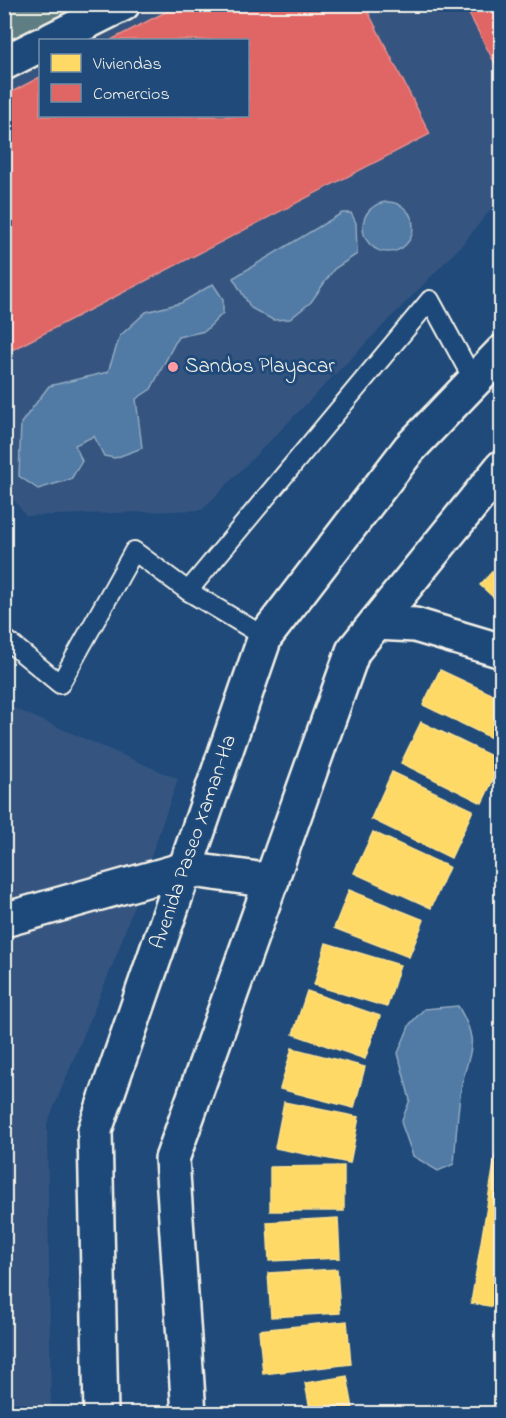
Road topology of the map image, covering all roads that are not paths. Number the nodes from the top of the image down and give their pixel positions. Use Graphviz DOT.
graph roads {
  1 [pos="123,4"];
  2 [pos="53,39"];
  3 [pos="39,46"];
  4 [pos="4,63"];
  5 [pos="501,352"];
  6 [pos="474,381"];
  7 [pos="501,467"];
  8 [pos="188,591"];
  9 [pos="376,623"];
  10 [pos="265,637"];
  11 [pos="4,638"];
  12 [pos="501,651"];
  13 [pos="185,869"];
  14 [pos="272,881"];
  15 [pos="4,920"];
  16 [pos="101,1413"];
  17 [pos="189,1413"];
  1 -- 2 [label="main road"];
  3 -- 4 [label="main road"];
  5 -- 6 [label="main road, Avenida Paseo Xaman-Ha"];
  6 -- 8 [label="lane"];
  6 -- 10 [label="main road, Avenida Paseo Xaman-Ha"];
  7 -- 9 [label="main road"];
  8 -- 10 [label="lane"];
  8 -- 11 [label="lane"];
  9 -- 12 [label="main road"];
  9 -- 14 [label="main road"];
  10 -- 13 [label="main road, Avenida Paseo Xaman-Ha"];
  13 -- 14 [label="main road"];
  13 -- 15 [label="main road"];
  13 -- 16 [label="main road, Avenida Paseo Xaman-Ha"];
  14 -- 17 [label="main road"];
}
